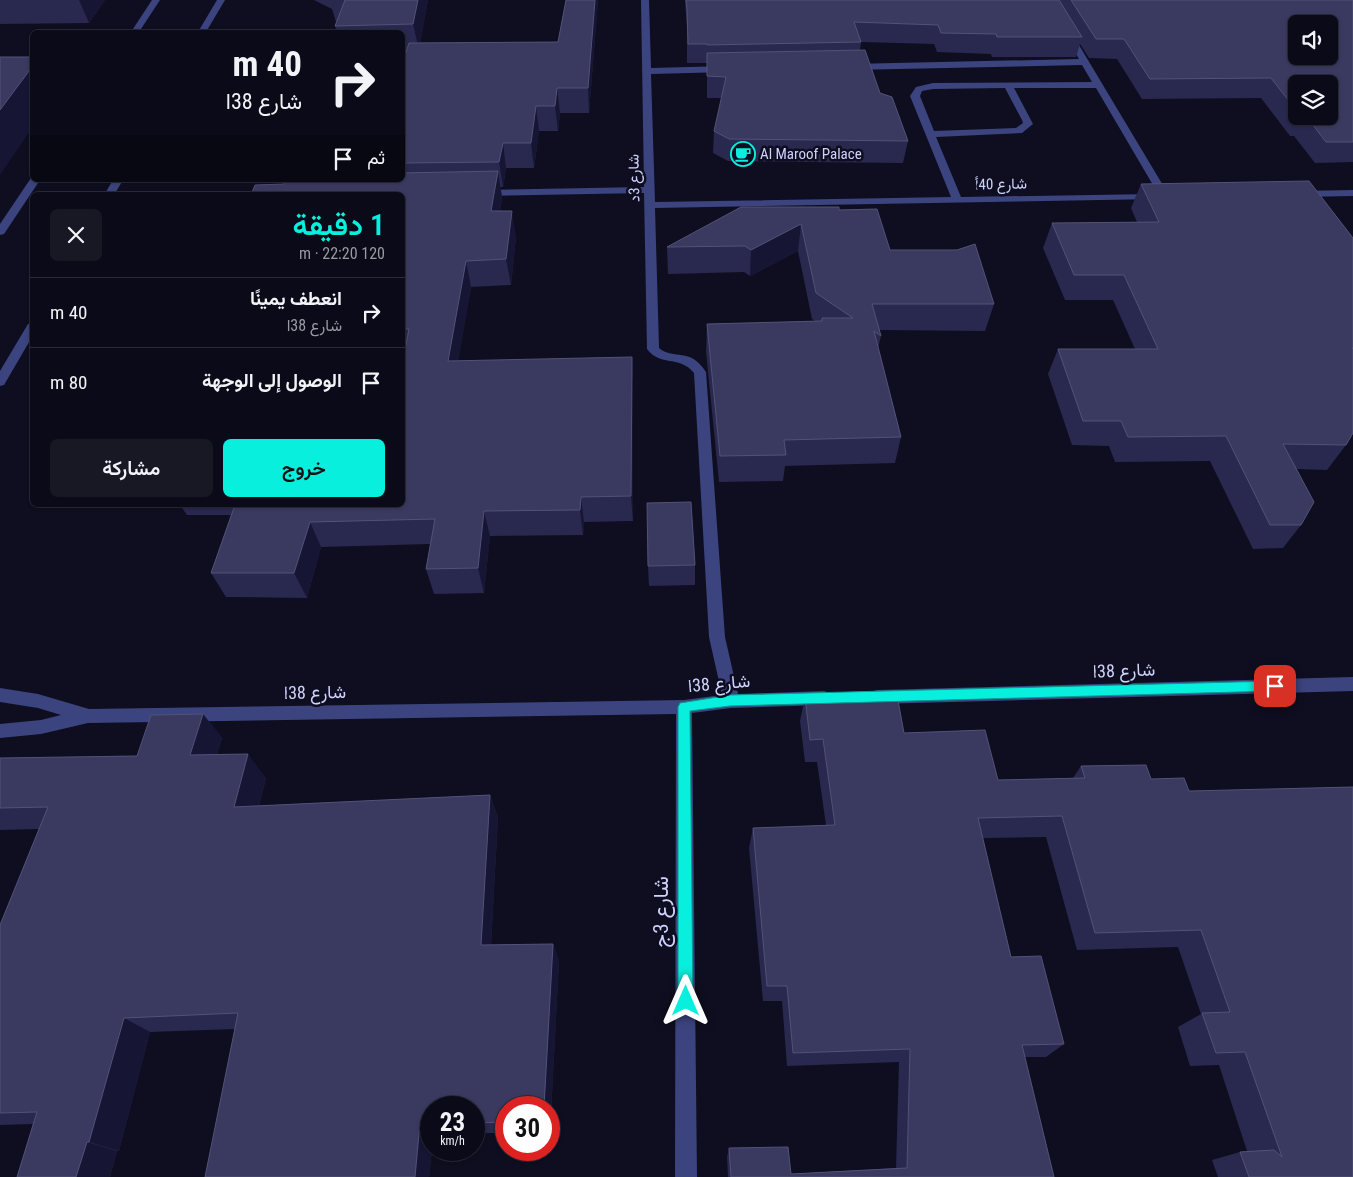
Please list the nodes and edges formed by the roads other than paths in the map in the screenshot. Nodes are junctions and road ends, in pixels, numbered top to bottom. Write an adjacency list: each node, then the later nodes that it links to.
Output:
1 (156, 0): 5 (street)
2 (221, 0): 6 (street)
3 (645, 0): 10 (street, شارع 3د)
4 (1048, 0): 7 (street)
5 (136, 30)
6 (203, 30)
7 (1085, 62): 8 (street); 12 (street)
8 (838, 67)
9 (739, 69): 10 (street)
10 (646, 70): 15 (street, شارع 3د)
11 (1008, 85): 12 (street); 13 (street); 13 (street)
12 (1098, 85): 19 (street, شارع 40أ)
13 (931, 134): 19 (street)
14 (34, 182): 21 (street)
15 (649, 190): 16 (street); 20 (street, شارع 3د)
16 (474, 193)
17 (1353, 193): 18 (street)
18 (1294, 194)
19 (957, 200): 20 (street, شارع 40أ)
20 (649, 205): 28 (street, شارع 3د)
21 (0, 232)
22 (30, 330): 23 (street)
23 (0, 382)
24 (1353, 684): 26 (street, شارع 38ا)
25 (0, 695): 30 (street, شارع 38ا)
26 (859, 697)
27 (839, 698): 28 (street, شارع 38ا)
28 (730, 701): 29 (street, شارع 38ا)
29 (684, 707): 30 (street, شارع 38ا); 32 (street, شارع 3ج)
30 (88, 716): 31 (street, شارع 38ا)
31 (0, 731)
32 (686, 1177)

